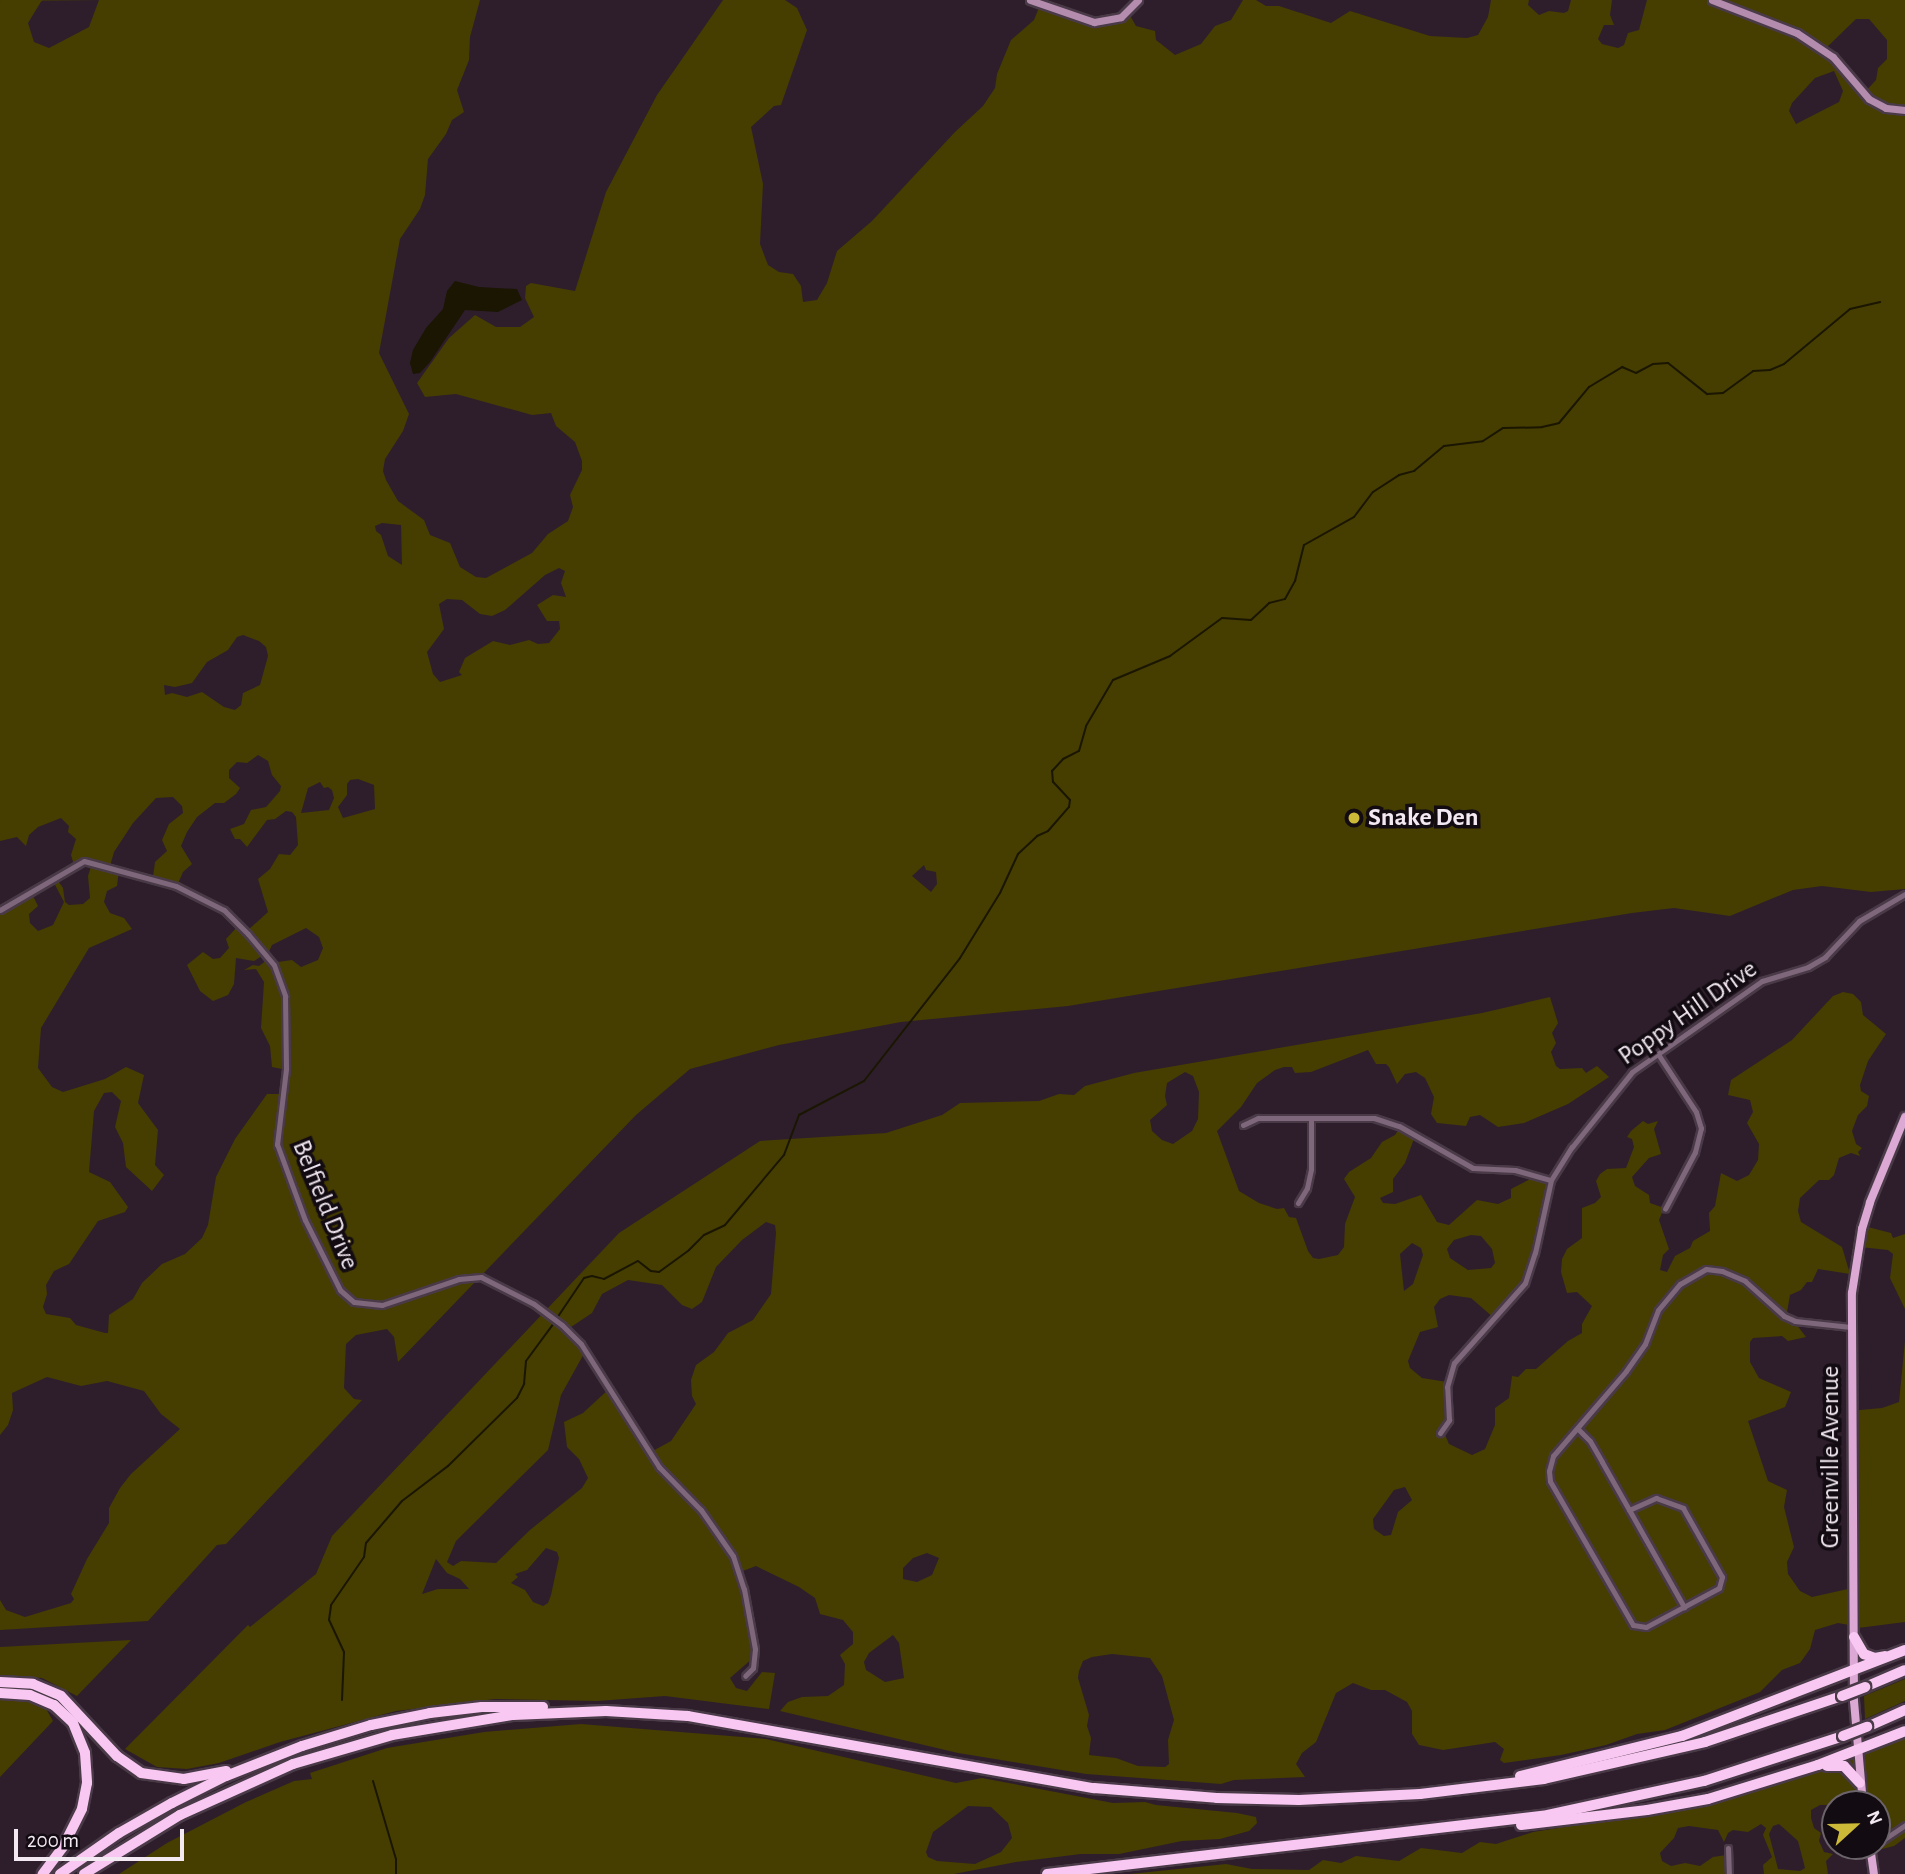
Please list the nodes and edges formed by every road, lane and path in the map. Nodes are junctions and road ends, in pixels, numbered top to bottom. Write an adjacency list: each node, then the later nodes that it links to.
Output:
1 (1030, 0): 2 (street)
2 (1139, 0)
3 (1712, 0): 4 (street)
4 (1905, 110)
5 (1905, 894): 7 (street, Poppy Hill Drive)
6 (0, 910): 23 (street, Belfield Drive)
7 (1658, 1054): 11 (street, Poppy Hill Drive); 13 (street)
8 (1905, 1117): 14 (main road, Greenville Avenue)
9 (1311, 1118): 10 (street); 11 (street); 12 (street)
10 (1243, 1125)
11 (1551, 1180): 16 (street, Poppy Hill Drive)
12 (1298, 1203)
13 (1665, 1209)
14 (1850, 1327): 15 (street); 19 (main road, Greenville Avenue)
15 (1578, 1429): 17 (street); 18 (street)
16 (1440, 1433)
17 (1629, 1510): 18 (street); 18 (street)
18 (1684, 1607)
19 (1854, 1637): 20 (highway); 22 (main road, Greenville Avenue)
20 (1905, 1649): 22 (highway)
21 (1905, 1670): 33 (highway, bridge)
22 (1854, 1672): 29 (main road, Greenville Avenue); 33 (highway)
23 (746, 1676)
24 (0, 1682): 30 (highway)
25 (0, 1693): 37 (highway)
26 (1905, 1710): 35 (highway, bridge)
27 (575, 1711): 30 (highway); 33 (highway); 39 (highway)
28 (1905, 1731): 29 (highway)
29 (1856, 1752): 31 (highway); 32 (main road, Greenville Avenue)
30 (264, 1760): 38 (highway)
31 (1796, 1773): 32 (highway); 35 (highway)
32 (1860, 1783): 34 (main road, Greenville Avenue)
33 (1461, 1790)
34 (1861, 1790)
35 (1492, 1823): 40 (highway)
36 (1728, 1848): 41 (street)
37 (43, 1874)
38 (60, 1874)
39 (84, 1874)
40 (1047, 1874)
41 (1729, 1874)

